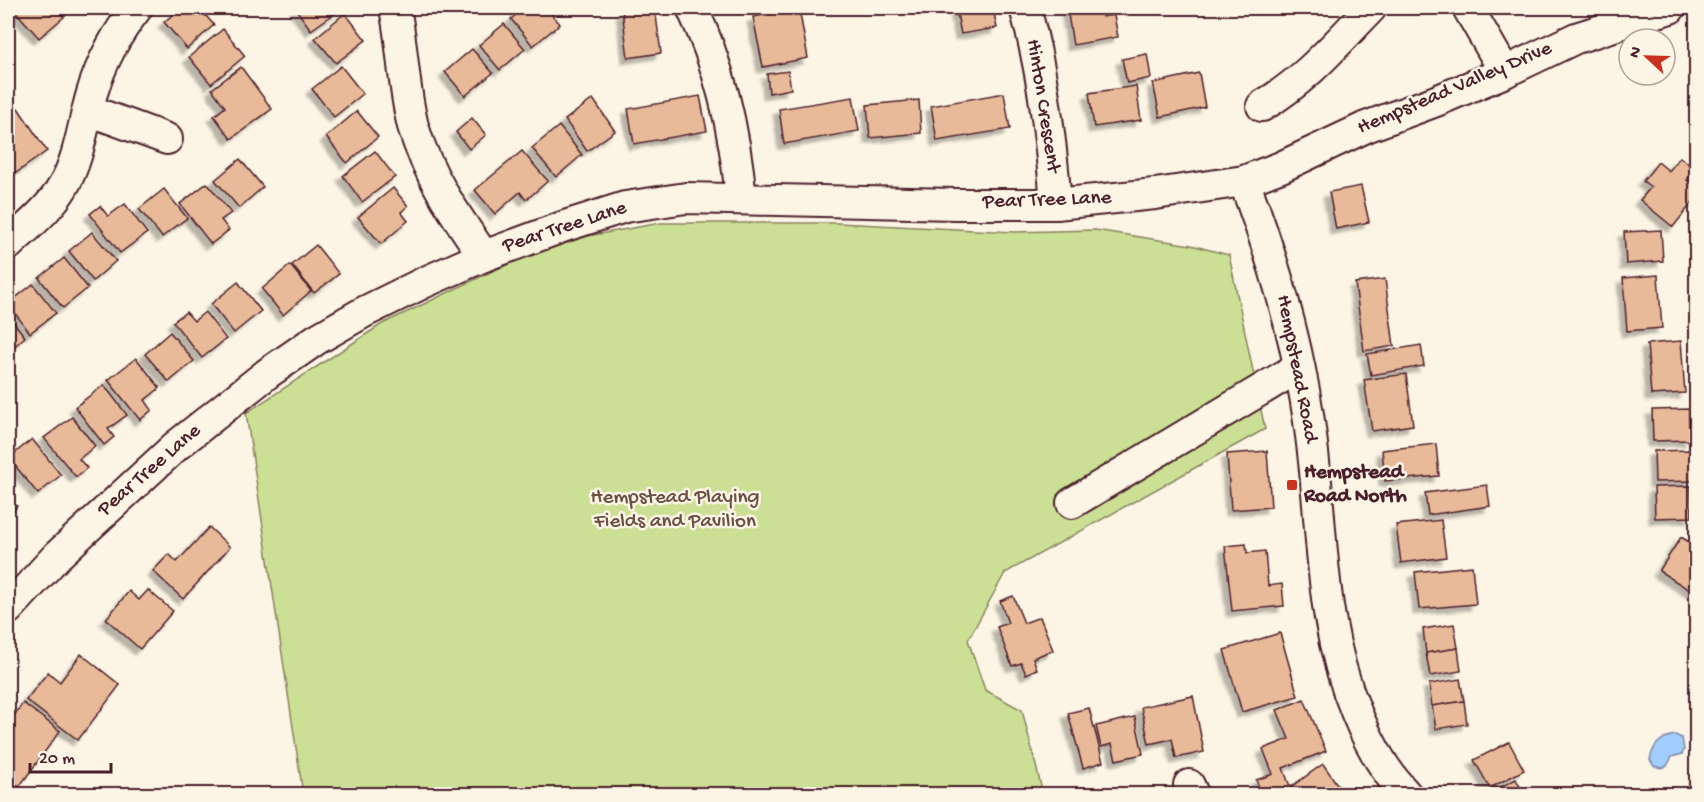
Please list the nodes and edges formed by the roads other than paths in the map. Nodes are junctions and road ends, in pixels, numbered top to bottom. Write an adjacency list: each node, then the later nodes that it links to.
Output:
1 (136, 8): 10 (street)
2 (395, 8): 16 (street)
3 (692, 8): 13 (street)
4 (1025, 8): 14 (street, Hinton Crescent)
5 (1371, 8): 9 (street)
6 (1468, 8): 8 (street)
7 (1670, 8): 8 (street, Hempstead Valley Drive)
8 (1505, 72): 12 (street, Hempstead Valley Drive)
9 (1262, 106)
10 (88, 110): 11 (street); 15 (street)
11 (167, 139)
12 (1244, 180): 14 (street, Pear Tree Lane); 17 (street, Hempstead Road)
13 (741, 199): 14 (street, Pear Tree Lane); 16 (street, Pear Tree Lane)
14 (1056, 204)
15 (8, 245)
16 (484, 256): 19 (street, Pear Tree Lane)
17 (1299, 367): 18 (street); 20 (street, Hempstead Road)
18 (1072, 503)
19 (8, 609)
20 (1406, 795)

